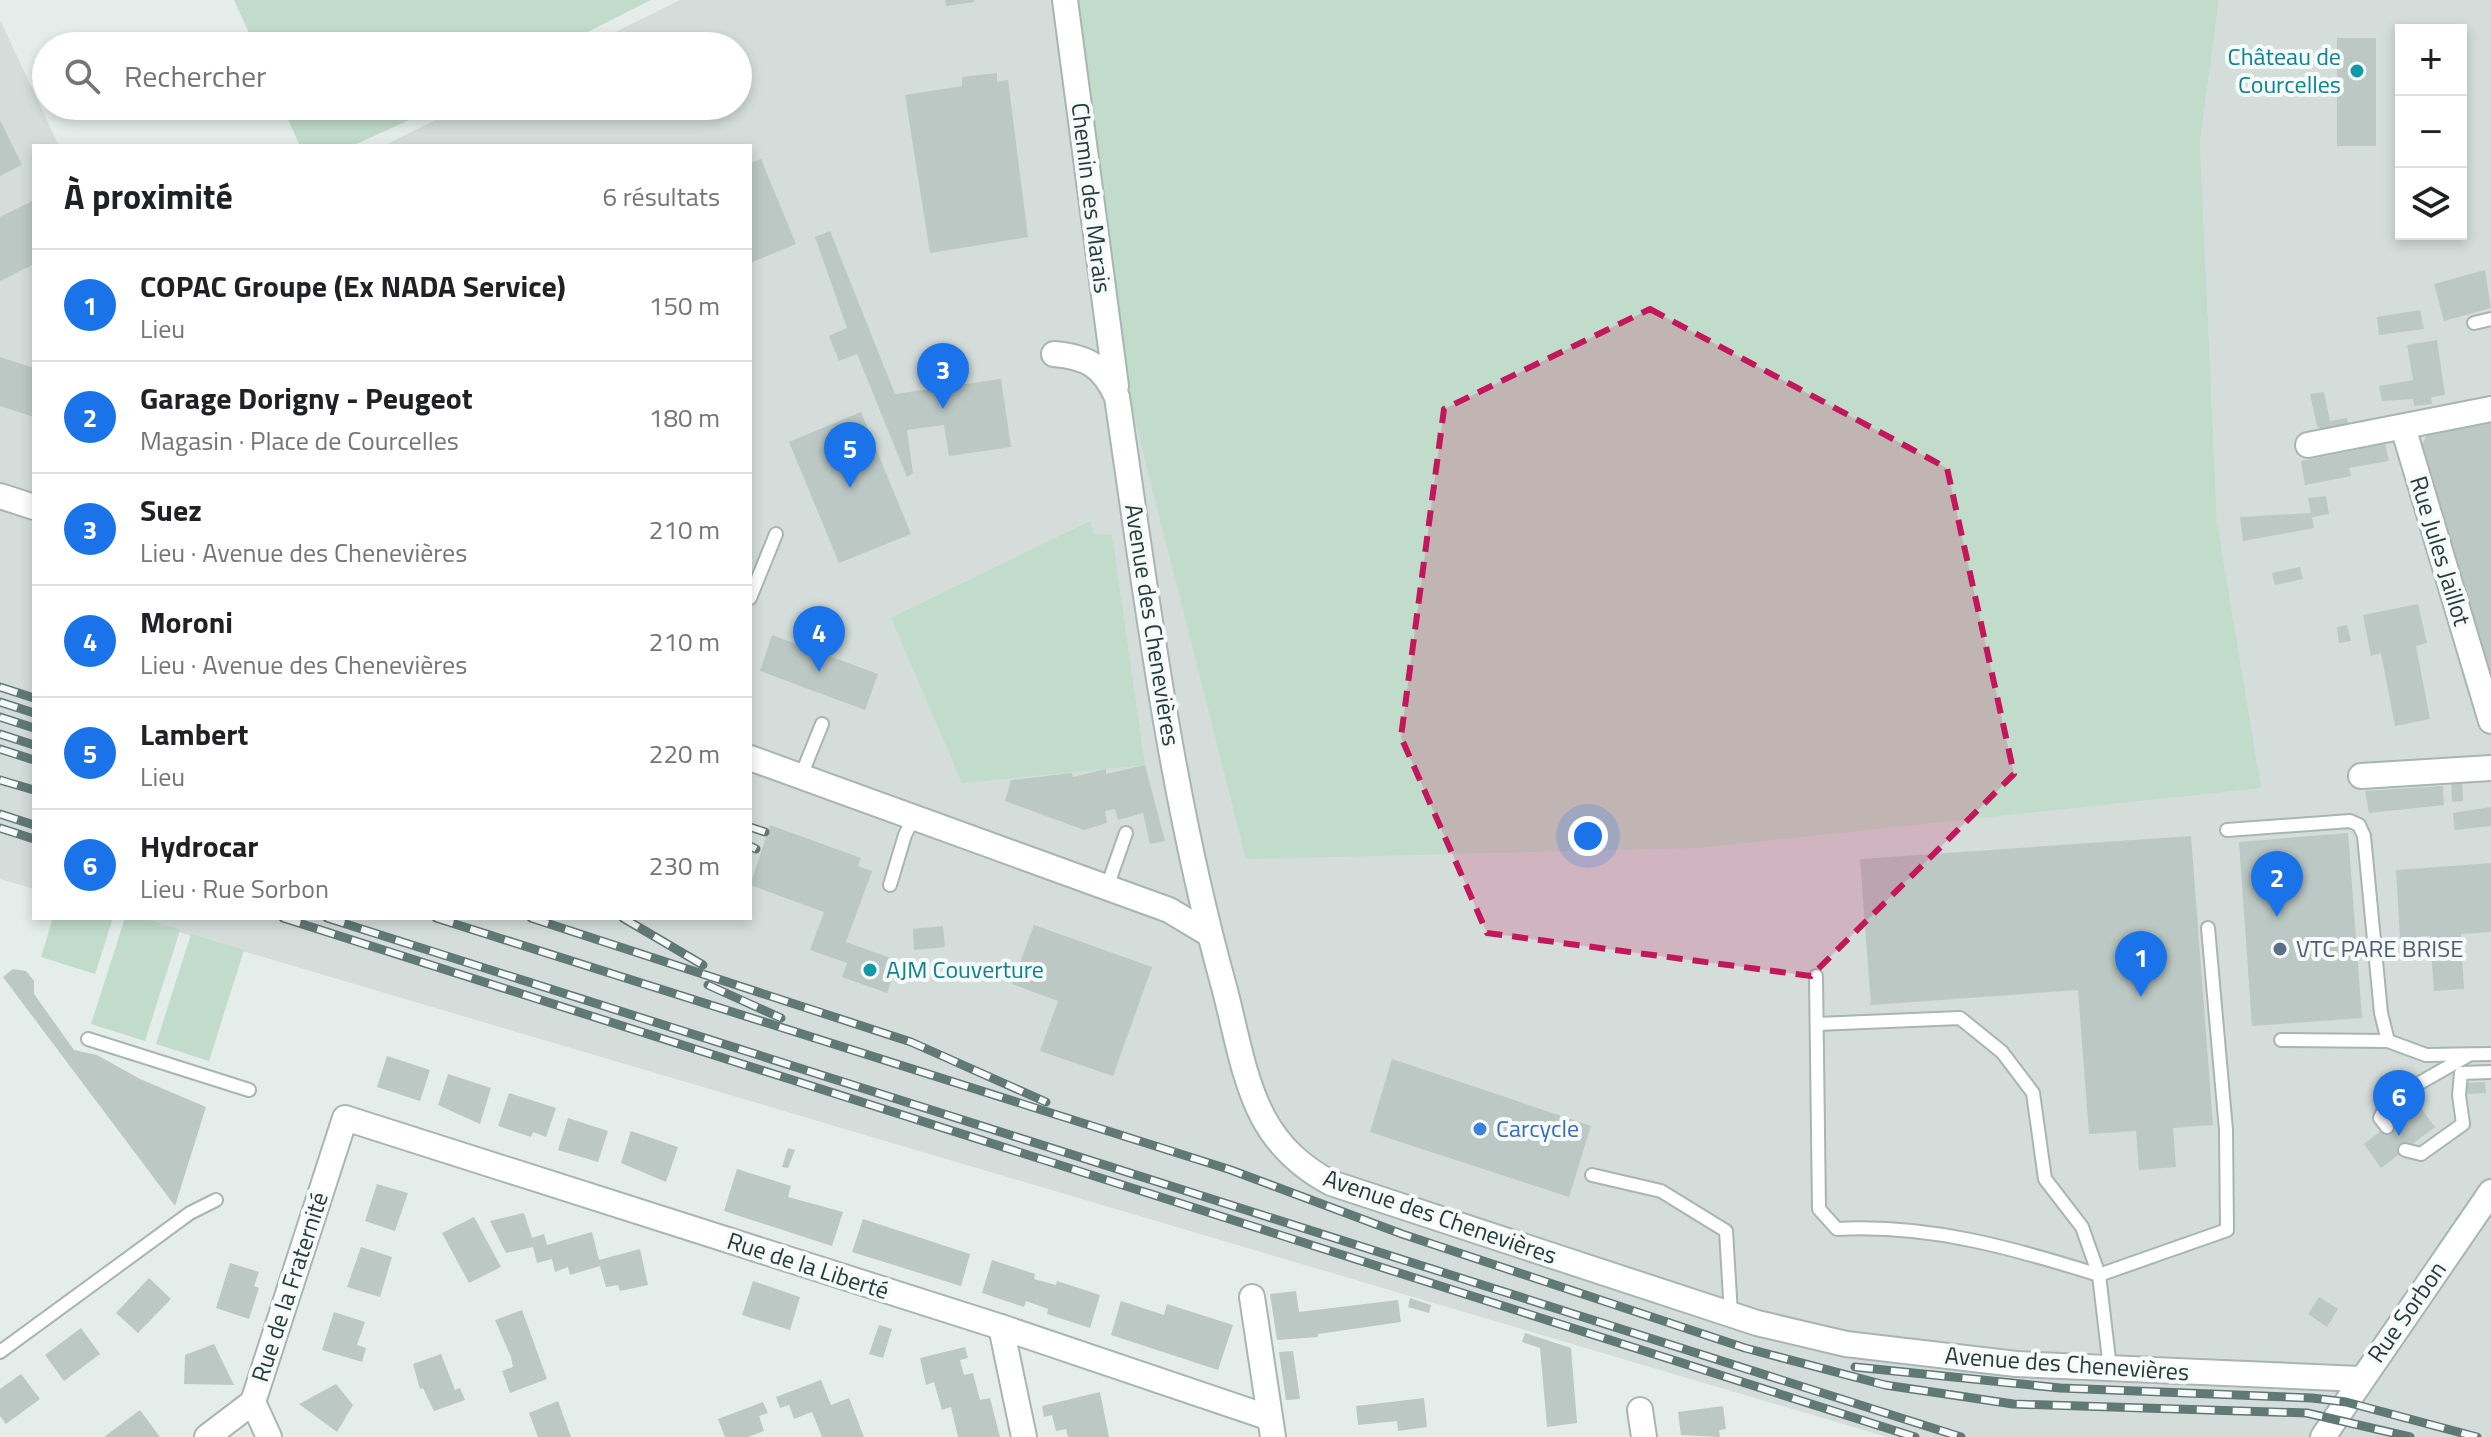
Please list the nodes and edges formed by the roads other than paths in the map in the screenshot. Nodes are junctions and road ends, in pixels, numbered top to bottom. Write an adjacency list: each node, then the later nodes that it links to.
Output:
1 (1065, 0): 5 (street, Chemin des Marais)
2 (2491, 319): 3 (lane)
3 (2474, 323)
4 (1054, 354): 5 (street, Avenue des Chenevières)
5 (1117, 397): 25 (street, Avenue des Chenevières)
6 (2491, 409): 7 (street)
7 (2403, 427): 8 (street); 13 (street, Rue Jules Jaillot)
8 (2308, 445)
9 (0, 496): 10 (street)
10 (32, 506)
11 (776, 534): 12 (lane)
12 (752, 593)
13 (2491, 721)
14 (822, 724): 17 (lane)
15 (752, 759): 17 (street)
16 (2491, 768): 18 (street)
17 (801, 776): 19 (street)
18 (2361, 776)
19 (914, 817): 22 (lane); 23 (street)
20 (2227, 830): 30 (lane)
21 (1126, 833): 23 (lane)
22 (890, 885)
23 (1107, 887): 25 (street)
24 (2208, 928): 41 (lane)
25 (1209, 934): 43 (street, Avenue des Chenevières)
26 (1816, 976): 27 (lane)
27 (1817, 1024): 41 (lane); 41 (lane)
28 (88, 1039): 34 (lane)
29 (2281, 1040): 30 (lane)
30 (2388, 1041): 31 (lane)
31 (2470, 1054): 32 (lane); 36 (lane)
32 (2491, 1054)
33 (2491, 1072): 37 (lane)
34 (249, 1090)
35 (345, 1118): 44 (street, Rue de la Liberté); 48 (street, Rue de la Fraternité)
36 (2387, 1127)
37 (2405, 1150)
38 (1592, 1175): 43 (lane)
39 (2491, 1192): 47 (street, Rue Sorbon)
40 (216, 1200): 45 (lane)
41 (2099, 1275): 46 (lane)
42 (1252, 1297): 50 (street, Rue de la Liberté)
43 (1731, 1314): 46 (street, Avenue des Chenevières)
44 (1001, 1327): 50 (street, Rue de la Liberté); 54 (street)
45 (0, 1352)
46 (2110, 1368): 47 (street, Avenue des Chenevières)
47 (2360, 1379): 51 (street, Rue Sorbon)
48 (253, 1402): 52 (street, Rue de la Fraternité); 53 (street)
49 (1640, 1410): 55 (street)
50 (1271, 1427)
51 (2326, 1436)
52 (207, 1437)
53 (269, 1437)
54 (1024, 1437)
55 (1644, 1437)

